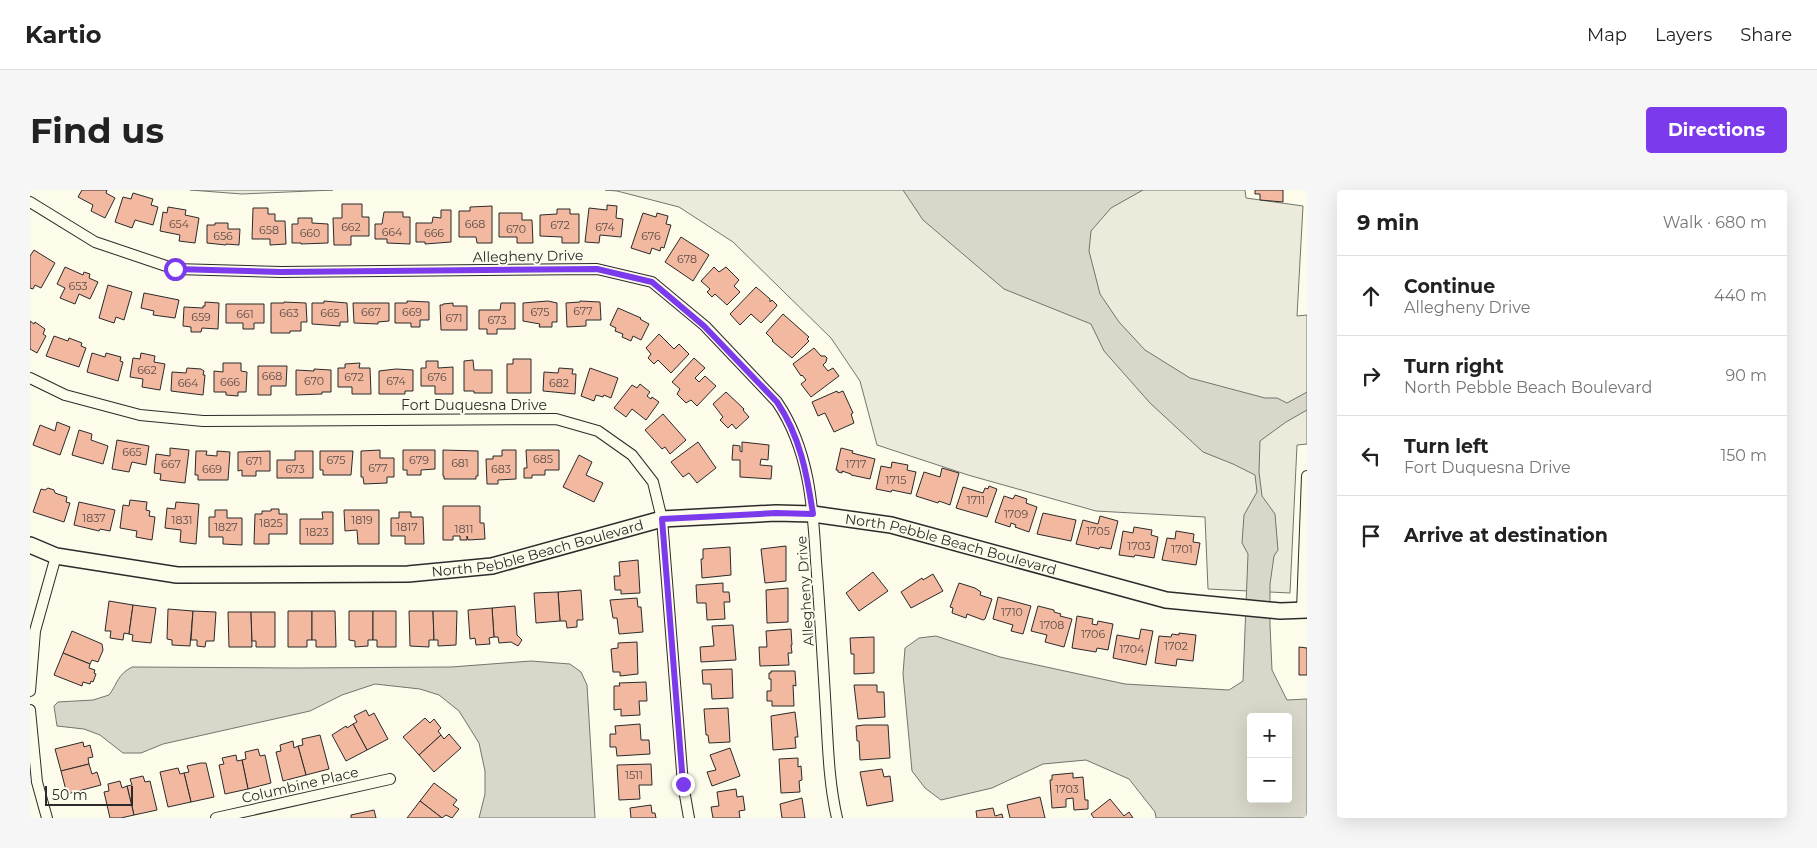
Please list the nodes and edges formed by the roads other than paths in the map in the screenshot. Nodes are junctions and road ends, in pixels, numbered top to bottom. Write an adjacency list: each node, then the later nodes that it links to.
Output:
1 (30, 202): 4 (street, Allegheny Drive)
2 (30, 378): 5 (street, Fort Duquesna Drive)
3 (1307, 476): 8 (street)
4 (813, 514): 5 (street, North Pebble Beach Boulevard); 8 (street, North Pebble Beach Boulevard); 15 (street, Allegheny Drive)
5 (662, 519): 7 (street, North Pebble Beach Boulevard); 14 (street, Fort Duquesna Drive)
6 (30, 545): 7 (street, North Pebble Beach Boulevard)
7 (56, 556): 9 (street)
8 (1305, 610)
9 (30, 690)
10 (30, 710): 12 (street)
11 (390, 779): 13 (street, Columbine Place)
12 (47, 818)
13 (216, 818)
14 (689, 818)
15 (838, 818)

